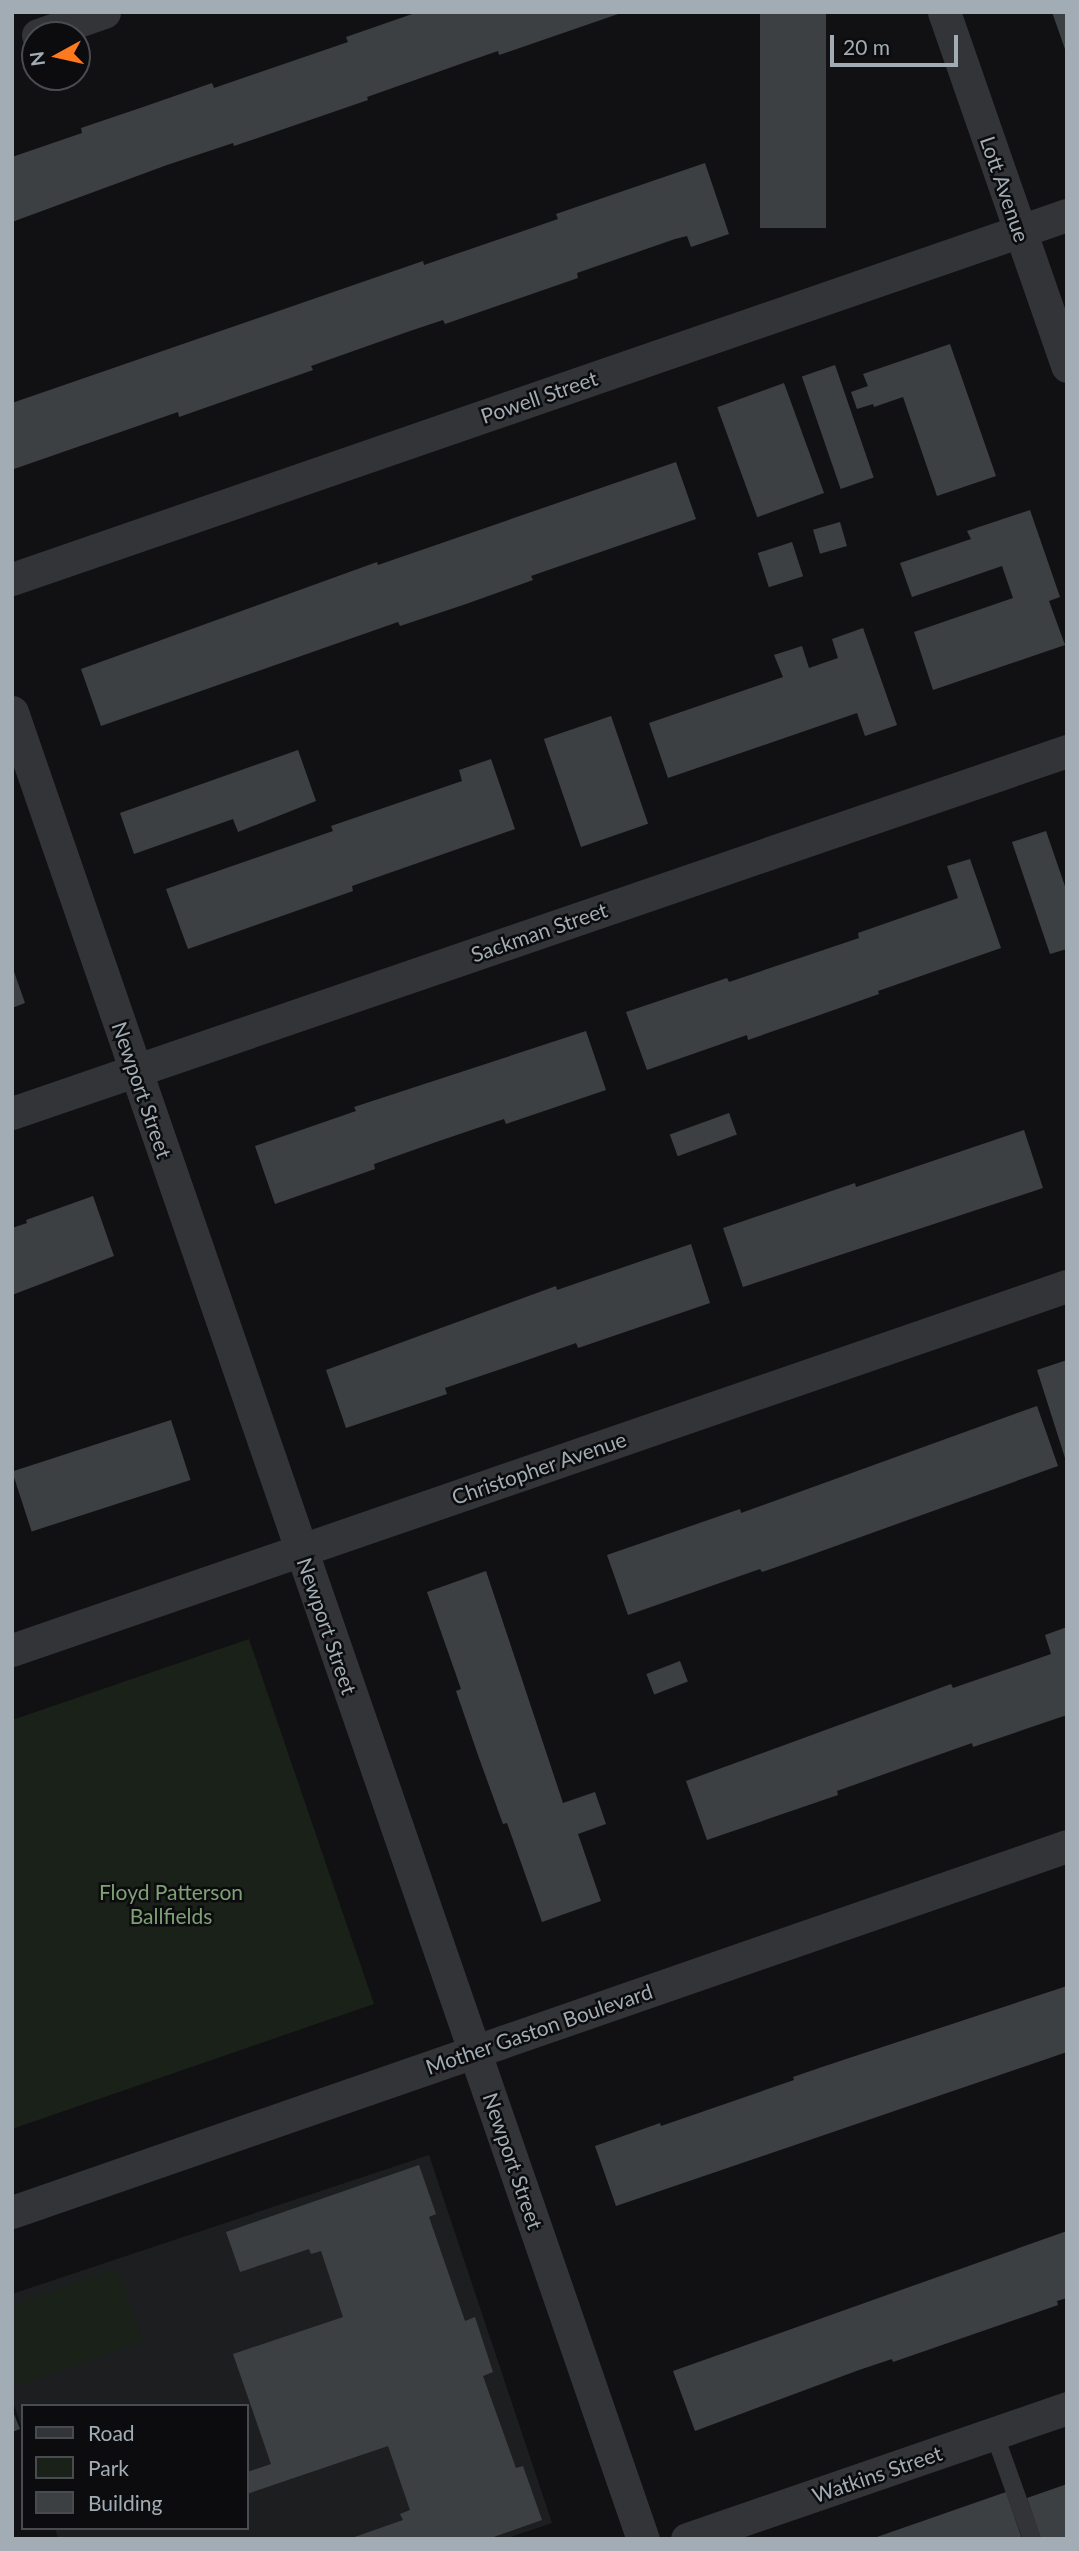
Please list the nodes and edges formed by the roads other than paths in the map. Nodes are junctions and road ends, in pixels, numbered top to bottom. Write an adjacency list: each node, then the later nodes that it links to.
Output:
1 (104, 12): 3 (street)
2 (944, 12): 5 (street, Lott Avenue)
3 (79, 21)
4 (1067, 215): 5 (street, Powell Street)
5 (1020, 231): 6 (street, Lott Avenue); 7 (street, Powell Street)
6 (1067, 366)
7 (12, 579)
8 (12, 712): 10 (street, Newport Street)
9 (1067, 751): 10 (street, Sackman Street)
10 (136, 1071): 11 (street, Sackman Street); 13 (street, Newport Street)
11 (12, 1113)
12 (1067, 1286): 13 (street, Christopher Avenue)
13 (301, 1550): 14 (street, Christopher Avenue); 16 (street, Newport Street)
14 (12, 1650)
15 (1067, 1846): 16 (street, Mother Gaston Boulevard)
16 (475, 2051): 17 (street, Mother Gaston Boulevard); 20 (street, Newport Street)
17 (12, 2211)
18 (1067, 2408): 19 (street, Watkins Street)
19 (994, 2433): 21 (street, Watkins Street); 22 (lane)
20 (643, 2539)
21 (687, 2539)
22 (1032, 2539)

